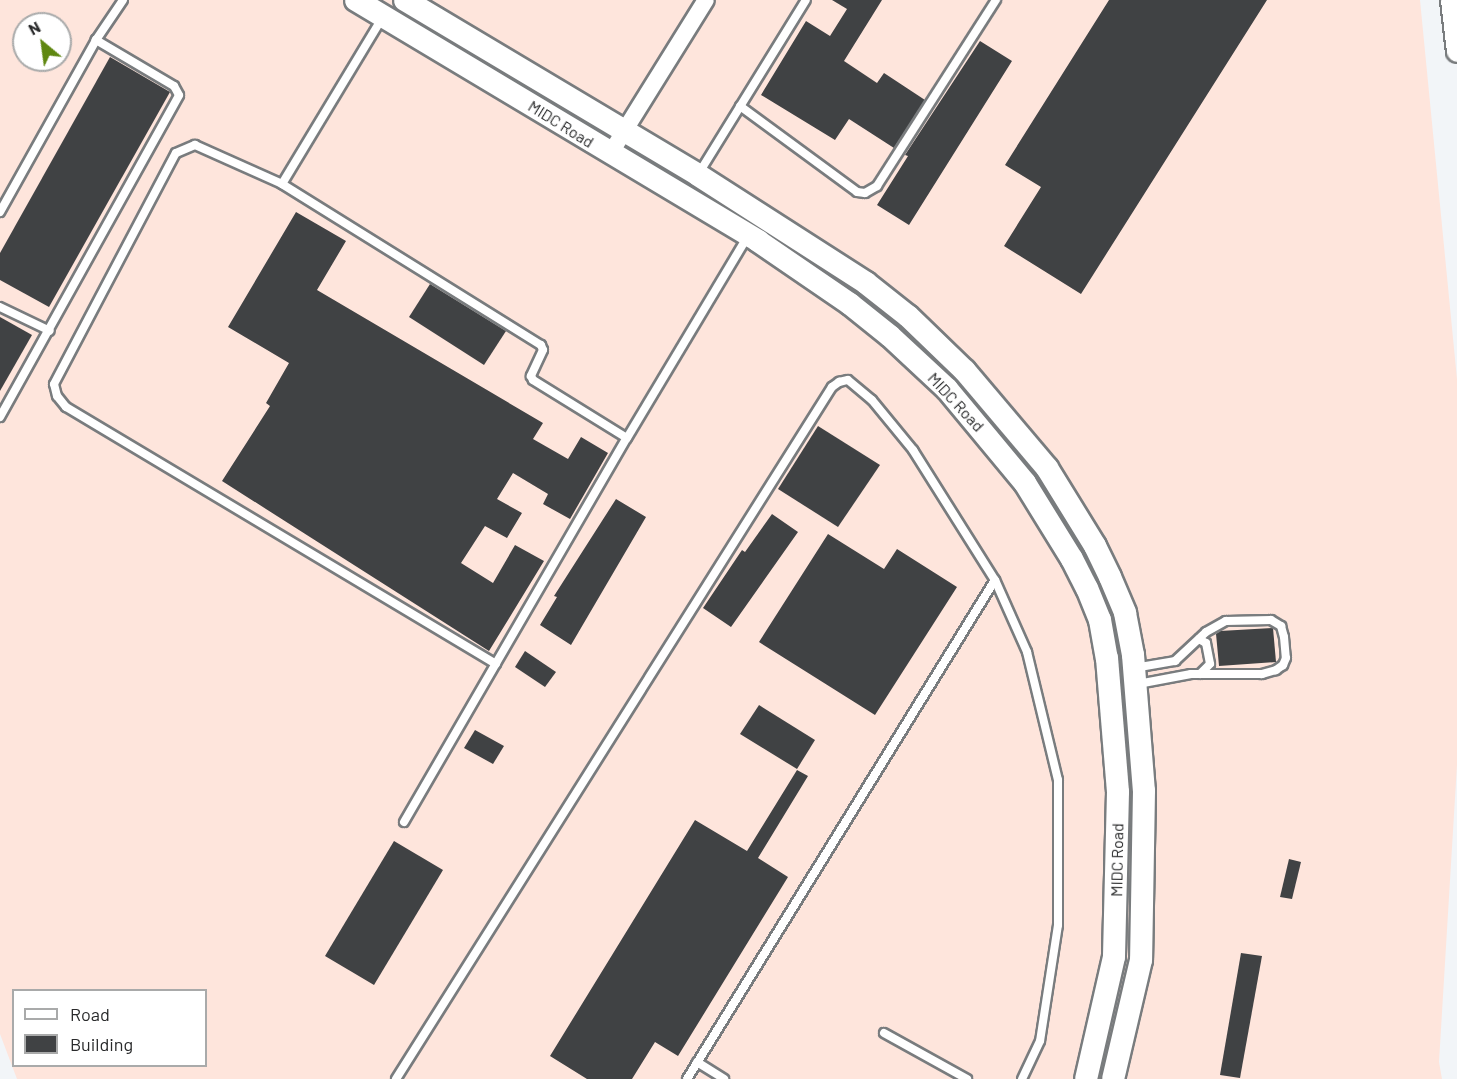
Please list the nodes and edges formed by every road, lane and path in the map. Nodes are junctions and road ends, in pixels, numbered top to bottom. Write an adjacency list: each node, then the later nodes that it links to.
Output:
1 (123, 0): 9 (lane)
2 (356, 0): 8 (main road, MIDC Road)
3 (406, 0): 12 (main road, MIDC Road)
4 (706, 0): 12 (street)
5 (806, 0): 11 (lane)
6 (996, 0): 11 (lane)
7 (1451, 0): 10 (street)
8 (383, 15): 13 (main road, MIDC Road); 15 (lane)
9 (96, 40): 16 (lane); 19 (lane)
10 (1457, 52)
11 (740, 106): 14 (lane)
12 (624, 131): 13 (street); 14 (main road, MIDC Road)
13 (610, 153): 17 (main road, MIDC Road)
14 (698, 175): 26 (main road, MIDC Road)
15 (282, 184): 21 (lane); 24 (lane)
16 (0, 212)
17 (748, 235): 21 (lane); 35 (main road, MIDC Road)
18 (0, 307): 19 (lane)
19 (50, 331): 20 (lane)
20 (0, 417)
21 (627, 438): 24 (lane)
22 (995, 580): 29 (lane); 30 (lane); 34 (lane)
23 (1199, 639): 25 (lane); 25 (lane); 26 (lane)
24 (496, 664): 27 (lane)
25 (1200, 674): 26 (lane)
26 (1134, 676): 36 (main road, MIDC Road)
27 (404, 822)
28 (884, 1033): 33 (lane)
29 (697, 1062): 31 (lane); 32 (lane)
30 (396, 1079)
31 (687, 1079)
32 (724, 1079)
33 (967, 1079)
34 (1022, 1079)
35 (1086, 1079)
36 (1113, 1079)

